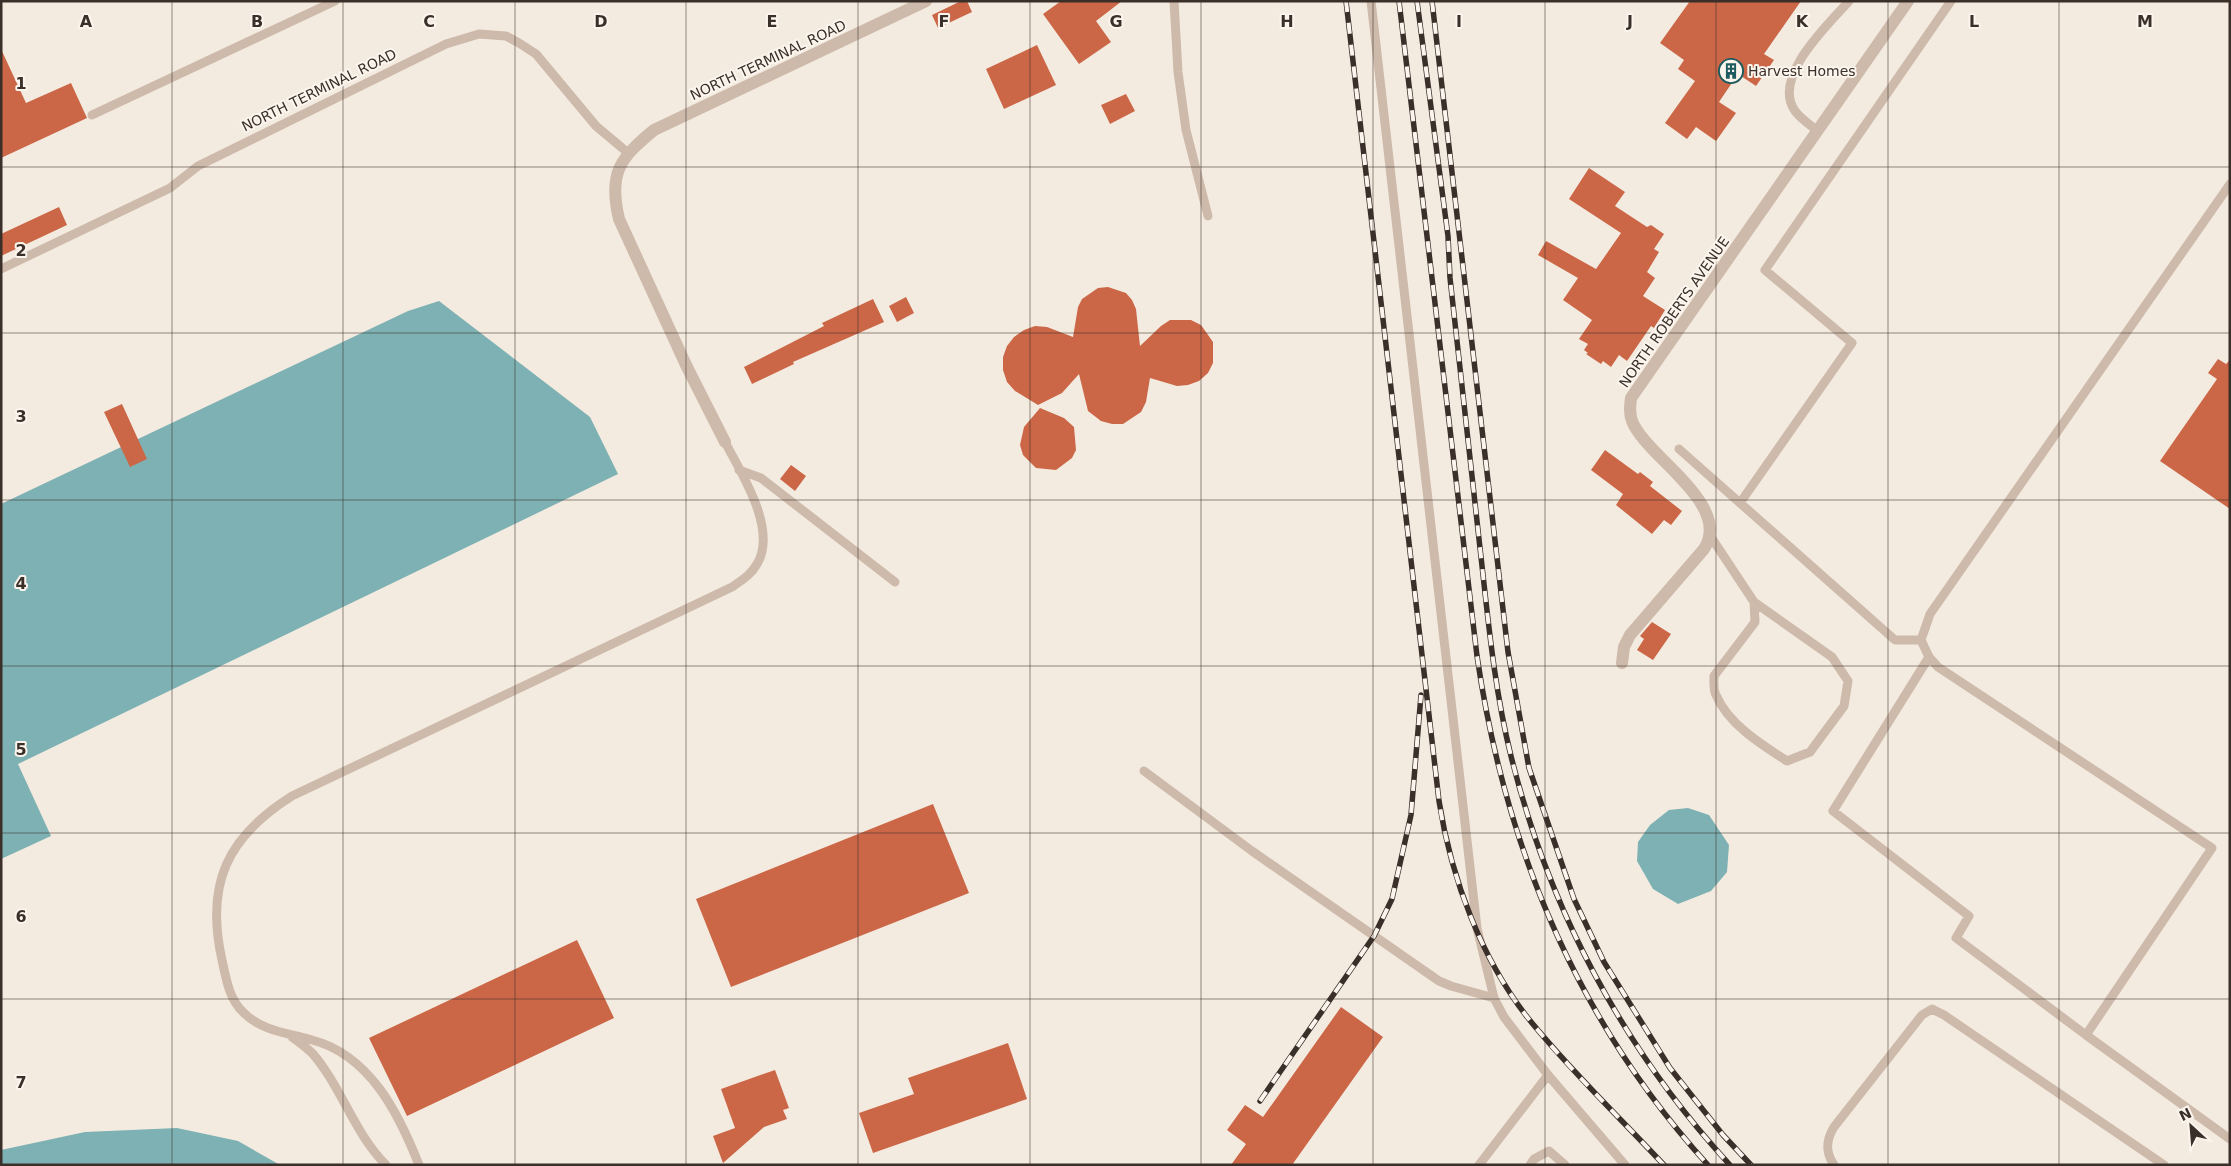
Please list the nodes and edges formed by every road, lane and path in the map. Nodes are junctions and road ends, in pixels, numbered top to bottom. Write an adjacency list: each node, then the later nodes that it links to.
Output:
1 (335, 1): 8 (lane)
2 (926, 1): 10 (street, NORTH TERMINAL ROAD)
3 (1174, 1): 12 (lane)
4 (1371, 1): 25 (lane)
5 (1849, 1): 9 (lane)
6 (1908, 1): 9 (street, NORTH ROBERTS AVENUE)
7 (1951, 1): 17 (lane)
8 (92, 115)
9 (1818, 131): 18 (street, NORTH ROBERTS AVENUE)
10 (627, 152): 13 (lane, NORTH TERMINAL ROAD); 14 (street, NORTH TERMINAL ROAD)
11 (2230, 184): 21 (lane)
12 (1208, 216)
13 (1, 269)
14 (725, 442): 16 (lane)
15 (1679, 449): 17 (lane)
16 (739, 470): 19 (lane); 26 (lane)
17 (1740, 503): 21 (lane)
18 (1711, 537): 20 (lane); 23 (street)
19 (894, 582)
20 (1754, 602): 20 (lane)
21 (1921, 640): 22 (lane)
22 (1929, 657): 27 (lane); 27 (lane)
23 (1622, 663)
24 (1144, 771): 25 (lane)
25 (1494, 998): 28 (lane)
26 (290, 1035): 30 (lane); 31 (lane)
27 (2086, 1035): 29 (lane)
28 (1548, 1075): 32 (lane); 35 (lane)
29 (2230, 1139)
30 (386, 1165)
31 (419, 1165)
32 (1480, 1165)
33 (1530, 1165): 34 (lane)
34 (1565, 1165)
35 (1625, 1165)
36 (1834, 1165): 37 (lane)
37 (2164, 1165)

